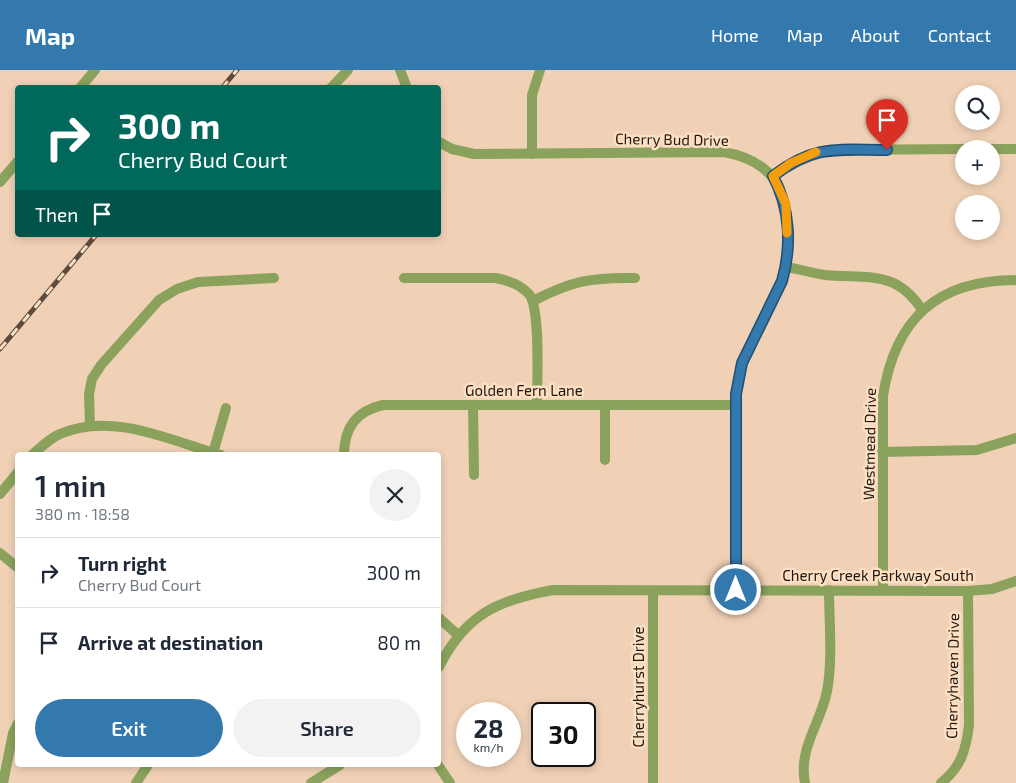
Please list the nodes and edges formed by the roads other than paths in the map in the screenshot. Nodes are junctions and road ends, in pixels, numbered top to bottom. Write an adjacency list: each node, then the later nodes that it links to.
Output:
1 (95, 70): 5 (street)
2 (348, 70): 6 (street)
3 (400, 70): 7 (street)
4 (540, 70): 12 (street)
5 (82, 85)
6 (334, 85)
7 (405, 85)
8 (441, 143): 12 (street, Cherry Bud Drive)
9 (955, 149): 14 (street)
10 (1000, 149): 11 (street)
11 (1016, 149)
12 (532, 154): 14 (street, Cherry Bud Drive)
13 (15, 164): 15 (street)
14 (773, 176): 16 (street, Cherry Bud Drive)
15 (0, 182)
16 (786, 267): 22 (street); 26 (street, Cherry Bud Drive)
17 (274, 278): 28 (street)
18 (404, 278): 21 (street)
19 (635, 278): 21 (street)
20 (1016, 280): 22 (street)
21 (533, 301): 24 (street)
22 (922, 310): 34 (street, Westmead Drive)
23 (473, 405): 24 (street, Golden Fern Lane); 33 (street, Golden Fern Lane); 36 (street)
24 (537, 405): 25 (street, Golden Fern Lane)
25 (604, 405): 26 (street, Golden Fern Lane); 35 (street)
26 (736, 405): 42 (street, Cherry Bud Drive)
27 (226, 408): 32 (street)
28 (90, 425): 30 (street); 31 (street)
29 (1016, 438): 34 (street)
30 (36, 452)
31 (210, 452)
32 (217, 452)
33 (344, 452)
34 (882, 452): 44 (street, Westmead Drive)
35 (605, 460)
36 (474, 475)
37 (15, 476): 38 (street)
38 (0, 494)
39 (0, 554): 40 (street)
40 (15, 566)
41 (1016, 581): 46 (street, Cherry Creek Parkway South)
42 (736, 590): 43 (street, Cherry Creek Parkway South); 45 (street, Cherry Creek Parkway South)
43 (829, 590): 44 (street, Cherry Creek Parkway South); 59 (street)
44 (883, 590): 46 (street, Cherry Creek Parkway South)
45 (653, 591): 48 (street, Cherry Creek Parkway South); 58 (street, Cherryhurst Drive)
46 (968, 591): 60 (street, Cherryhaven Drive)
47 (441, 620): 48 (street)
48 (458, 635): 49 (street, Cherry Creek Parkway South)
49 (441, 664)
50 (15, 729): 54 (street)
51 (147, 767): 55 (street)
52 (337, 767): 56 (street)
53 (439, 767): 57 (street)
54 (3, 783)
55 (136, 783)
56 (311, 783)
57 (450, 783)
58 (653, 783)
59 (805, 783)
60 (941, 783)

